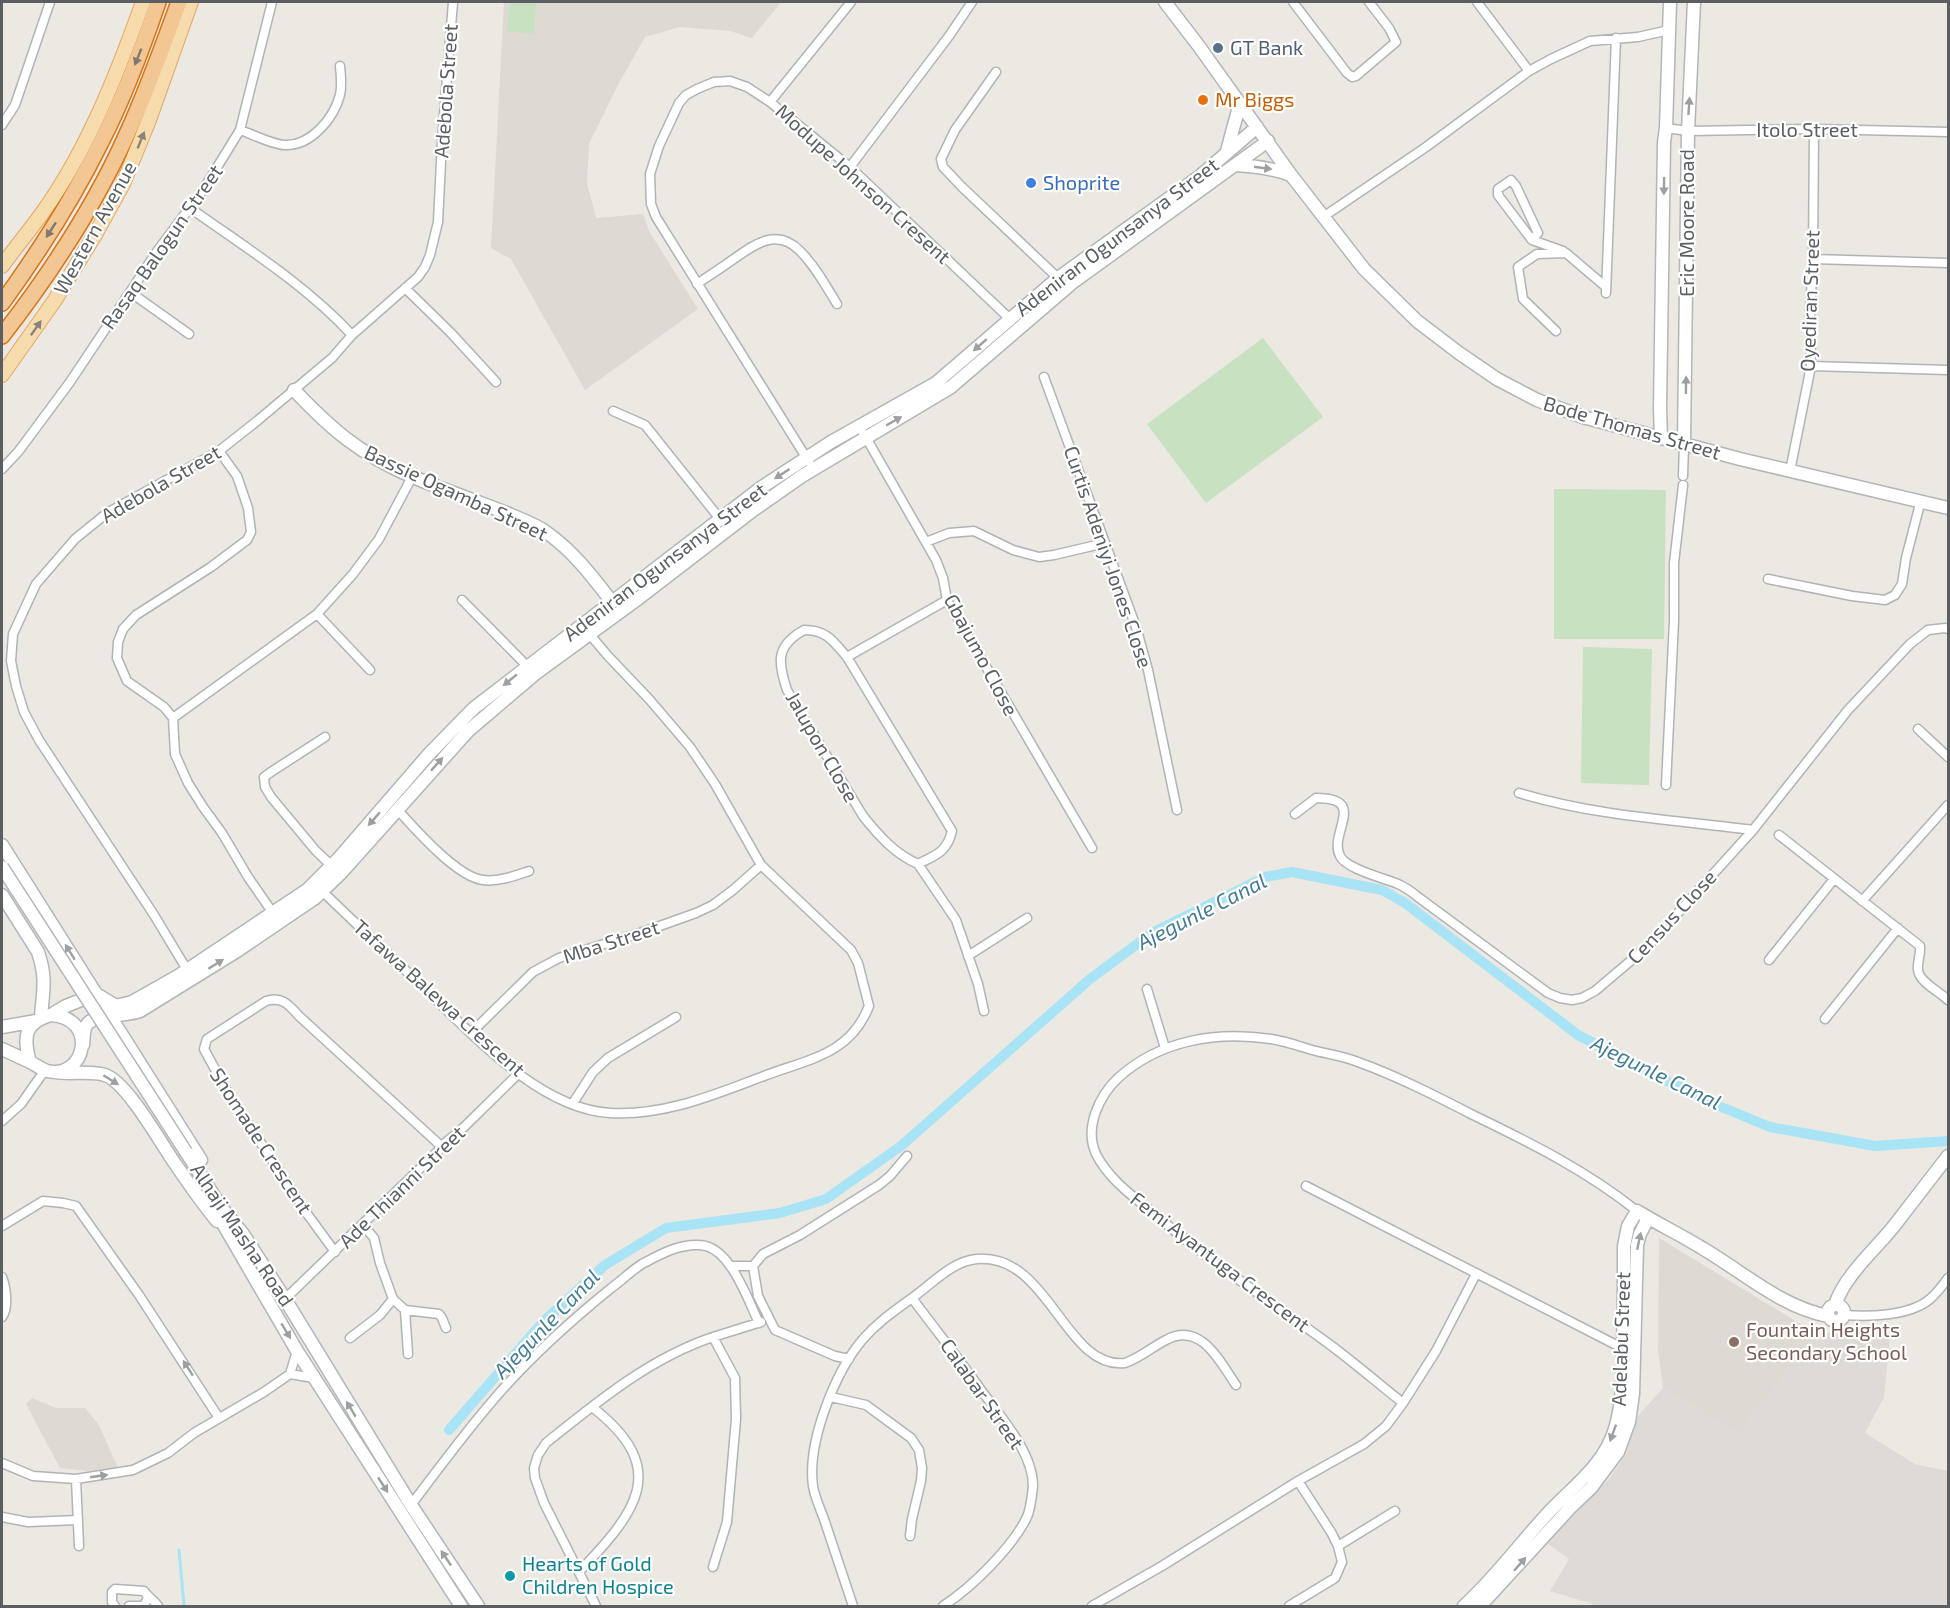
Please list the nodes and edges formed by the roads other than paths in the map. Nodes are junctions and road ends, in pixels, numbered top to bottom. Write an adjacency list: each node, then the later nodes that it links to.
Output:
1 (50, 2): 23 (street)
2 (143, 2): 41 (main road)
3 (158, 2): 48 (highway, Western Avenue, one-way to 48)
4 (179, 2): 54 (highway, Western Avenue)
5 (191, 2): 57 (main road, Western Avenue, one-way to 5)
6 (272, 2): 27 (street, Rasaq Balogun Street)
7 (453, 2): 46 (street, Adebola Street)
8 (851, 2): 21 (street)
9 (972, 2): 33 (street)
10 (1165, 2): 22 (main road, Bode Thomas Street)
11 (1293, 2): 12 (street)
12 (1369, 2)
13 (1477, 2): 19 (street)
14 (1670, 2): 16 (main road, Eric Moore Road)
15 (1694, 2): 28 (main road, Eric Moore Road, one-way to 15)
16 (1669, 30): 17 (street); 25 (main road, Eric Moore Road)
17 (1616, 38): 19 (street); 39 (street)
18 (340, 66): 27 (street)
19 (1529, 71): 36 (street)
20 (996, 72): 44 (street)
21 (770, 102): 33 (street, Modupe Johnson Cresent); 45 (street, Modupe Johnson Cresent)
22 (1240, 104): 24 (main road, Bode Thomas Street); 31 (main road)
23 (2, 125)
24 (1257, 127): 30 (main road, Bode Thomas Street); 31 (main road, Adeniran Ogunsanya Street)
25 (1666, 128): 28 (street, Itolo Street); 63 (main road, Eric Moore Road, one-way to 63)
26 (1814, 129): 28 (street, Itolo Street); 29 (street, Itolo Street); 40 (street, Oyediran Street)
27 (240, 130): 35 (street, Rasaq Balogun Street)
28 (1688, 131): 64 (main road, Eric Moore Road, one-way to 28)
29 (1948, 132)
30 (1268, 141): 32 (main road, Adeniran Ogunsanya Street); 34 (main road, Bode Thomas Street)
31 (1225, 155): 38 (main road, Adeniran Ogunsanya Street)
32 (1234, 165): 34 (main road, one-way to 34); 42 (main road, Adeniran Ogunsanya Street)
33 (850, 167): 50 (street, Modupe Johnson Cresent)
34 (1291, 176): 36 (main road, Bode Thomas Street)
35 (190, 208): 47 (street, Rasaq Balogun Street); 53 (street)
36 (1323, 217): 63 (main road, Bode Thomas Street)
37 (1532, 240): 37 (street); 39 (street)
38 (1098, 249): 42 (main road); 44 (main road, Adeniran Ogunsanya Street)
39 (1566, 253): 51 (street)
40 (1813, 259): 43 (street); 55 (street, Oyediran Street)
41 (3, 260)
42 (1106, 260): 62 (main road, Adeniran Ogunsanya Street, one-way to 42)
43 (1948, 263)
44 (1058, 278): 50 (main road, Adeniran Ogunsanya Street)
45 (697, 284): 49 (street); 66 (street, Modupe Johnson Cresent)
46 (405, 288): 53 (street, Adebola Street); 59 (street)
47 (130, 292): 52 (street); 67 (street, Rasaq Balogun Street)
48 (2, 303)
49 (837, 304)
50 (1010, 319): 62 (main road, Adeniran Ogunsanya Street, one-way to 62)
51 (1556, 331)
52 (189, 334)
53 (352, 335): 60 (street, Adebola Street)
54 (2, 336)
55 (1811, 366): 56 (street); 69 (street, Oyediran Street)
56 (1948, 370)
57 (2, 375)
58 (1044, 377): 75 (street, Curtis Adeniyi Jones Close)
59 (496, 382)
60 (294, 390): 65 (street, Adebola Street); 70 (main road, Bassie Ogamba Street)
61 (613, 411): 73 (street)
62 (863, 432): 66 (main road, Adeniran Ogunsanya Street); 68 (main road, Adeniran Ogunsanya Street); 74 (street, Gbajumo Close)
63 (1661, 438): 64 (main road, Bode Thomas Street)
64 (1684, 444): 69 (main road, Bode Thomas Street); 92 (street)
65 (219, 451): 84 (street, Adebola Street); 88 (street)
66 (807, 458): 68 (street, Modupe Johnson Cresent); 73 (main road, Adeniran Ogunsanya Street, one-way to 73)
67 (2, 469)
68 (814, 469): 81 (main road, Adeniran Ogunsanya Street)
69 (1790, 471): 71 (main road, Bode Thomas Street)
70 (412, 477): 79 (main road, Bassie Ogamba Street); 80 (street)
71 (1921, 500): 72 (main road, Bode Thomas Street); 76 (street)
72 (1948, 508)
73 (720, 519): 79 (main road, Adeniran Ogunsanya Street)
74 (926, 542): 75 (street); 78 (street, Gbajumo Close)
75 (1105, 543): 96 (street, Curtis Adeniyi Jones Close)
76 (1768, 579)
77 (462, 600): 87 (street)
78 (947, 600): 85 (street); 101 (street, Gbajumo Close)
79 (612, 602): 81 (main road, Adeniran Ogunsanya Street)
80 (317, 614): 86 (street); 88 (street)
81 (586, 629): 87 (main road, Adeniran Ogunsanya Street); 103 (street, Tafawa Balewa Crescent)
82 (1948, 629): 98 (street, Census Close)
83 (2, 632): 84 (street)
84 (13, 633): 118 (street, Adebola Street)
85 (847, 657): 102 (street, Jalupon Close); 102 (street, Jalupon Close)
86 (370, 670)
87 (531, 670): 95 (main road, Adeniran Ogunsanya Street, one-way to 87); 105 (main road, Adeniran Ogunsanya Street, one-way to 105)
88 (173, 718): 113 (street)
89 (1918, 729): 91 (street)
90 (325, 737): 105 (street)
91 (1948, 757)
92 (1666, 785)
93 (1519, 793): 98 (street)
94 (1948, 805): 111 (street)
95 (397, 809): 105 (main road, Adeniran Ogunsanya Street); 106 (street)
96 (1177, 810)
97 (1295, 814): 98 (street, Census Close)
98 (1753, 830)
99 (1779, 835): 108 (street)
100 (2, 845): 120 (main road, one-way to 100)
101 (1092, 848)
102 (918, 864): 116 (street, Jalupon Close)
103 (761, 866): 128 (street, Mba Street); 135 (street, Tafawa Balewa Crescent)
104 (2, 867): 138 (main road, Alhaji Masha Road, bridge)
105 (336, 869): 109 (main road, Adeniran Ogunsanya Street); 113 (main road, Adeniran Ogunsanya Street)
106 (529, 871)
107 (2, 878): 138 (main road, Alhaji Masha Road)
108 (1834, 879): 111 (street); 117 (street)
109 (322, 891): 113 (main road, Adeniran Ogunsanya Street); 128 (street, Tafawa Balewa Crescent)
110 (2, 895): 112 (main road)
111 (1862, 901): 115 (street)
112 (6, 907): 125 (main road)
113 (277, 918): 118 (main road, Adeniran Ogunsanya Street)
114 (1027, 918): 116 (street)
115 (1898, 928): 121 (street); 126 (street)
116 (968, 956): 122 (street, Jalupon Close)
117 (1769, 960)
118 (190, 974): 120 (main road, Adeniran Ogunsanya Street); 123 (main road, Adeniran Ogunsanya Street)
119 (1147, 988): 130 (street)
120 (96, 994): 123 (main road); 125 (main road)
121 (1948, 1000)
122 (984, 1011)
123 (109, 1015): 129 (main road); 145 (main road)
124 (676, 1017): 135 (street)
125 (43, 1018): 127 (main road); 129 (main road); 132 (main road)
126 (1825, 1020)
127 (2, 1027)
128 (471, 1033): 134 (street, Tafawa Balewa Crescent)
129 (83, 1045): 133 (main road)
130 (1165, 1048): 142 (street, Femi Ayantuga Crescent); 172 (street, Femi Ayantuga Crescent)
131 (2, 1049): 132 (main road)
132 (30, 1062): 133 (main road)
133 (50, 1071): 136 (street); 145 (main road, one-way to 145)
134 (518, 1074): 135 (street, Tafawa Balewa Crescent); 137 (street, Ade Thianni Street)
135 (573, 1103)
136 (2, 1121)
137 (441, 1146): 143 (street, Ade Thianni Street); 146 (street, Shomade Crescent)
138 (184, 1154): 145 (main road, Alhaji Masha Road)
139 (907, 1156): 148 (street)
140 (1946, 1159): 156 (main road)
141 (1306, 1186): 149 (street)
142 (1642, 1214): 156 (main road); 165 (main road, Adelabu Street)
143 (363, 1225): 146 (street, Ade Thianni Street); 154 (street)
144 (2, 1226): 174 (street, one-way to 144)
145 (239, 1239): 153 (main road, Alhaji Masha Road); 164 (main road, Alhaji Masha Road, one-way to 164)
146 (335, 1252): 153 (street, Ade Thianni Street)
147 (731, 1266): 148 (street); 160 (street); 178 (street)
148 (753, 1266): 159 (street)
149 (1476, 1274): 165 (street); 172 (street)
150 (2, 1277): 158 (street)
151 (1948, 1278): 157 (street)
152 (912, 1298): 167 (street); 170 (street); 196 (street, Calabar Street)
153 (285, 1299): 178 (main road, Alhaji Masha Road, one-way to 153)
154 (393, 1299): 155 (street); 163 (street)
155 (405, 1310): 161 (street); 166 (street)
156 (1832, 1310): 157 (main road)
157 (1844, 1315)
158 (2, 1317)
159 (769, 1319): 160 (street); 167 (street)
160 (759, 1323): 162 (street)
161 (446, 1328)
162 (713, 1337): 173 (street); 185 (street)
163 (350, 1338)
164 (297, 1350): 168 (street); 169 (main road, Alhaji Masha Road)
165 (1629, 1352): 188 (main road, Adelabu Street)
166 (408, 1354)
167 (849, 1359): 171 (street)
168 (290, 1374): 169 (street); 174 (street)
169 (315, 1378): 192 (main road, Alhaji Masha Road, one-way to 192)
170 (1236, 1385)
171 (831, 1397): 182 (street); 195 (street)
172 (1403, 1403): 177 (street)
173 (592, 1407): 186 (street); 186 (street)
174 (219, 1418): 176 (street, one-way to 174)
175 (2, 1463): 176 (street)
176 (76, 1479): 181 (street)
177 (1298, 1481): 184 (street); 197 (street)
178 (409, 1502): 193 (main road, Alhaji Masha Road, one-way to 178)
179 (1395, 1510): 184 (street)
180 (2, 1517): 181 (street)
181 (78, 1520): 183 (street)
182 (910, 1536)
183 (79, 1546)
184 (1338, 1546): 198 (street)
185 (713, 1567)
186 (579, 1572): 194 (street)
187 (148, 1598): 189 (street); 190 (street); 191 (street)
188 (1480, 1603): 199 (main road, Adelabu Street)
189 (115, 1606)
190 (129, 1606)
191 (158, 1606)
192 (461, 1606)
193 (478, 1606)
194 (596, 1606)
195 (853, 1606)
196 (943, 1606)
197 (1092, 1606)
198 (1289, 1606)
199 (1464, 1606)

